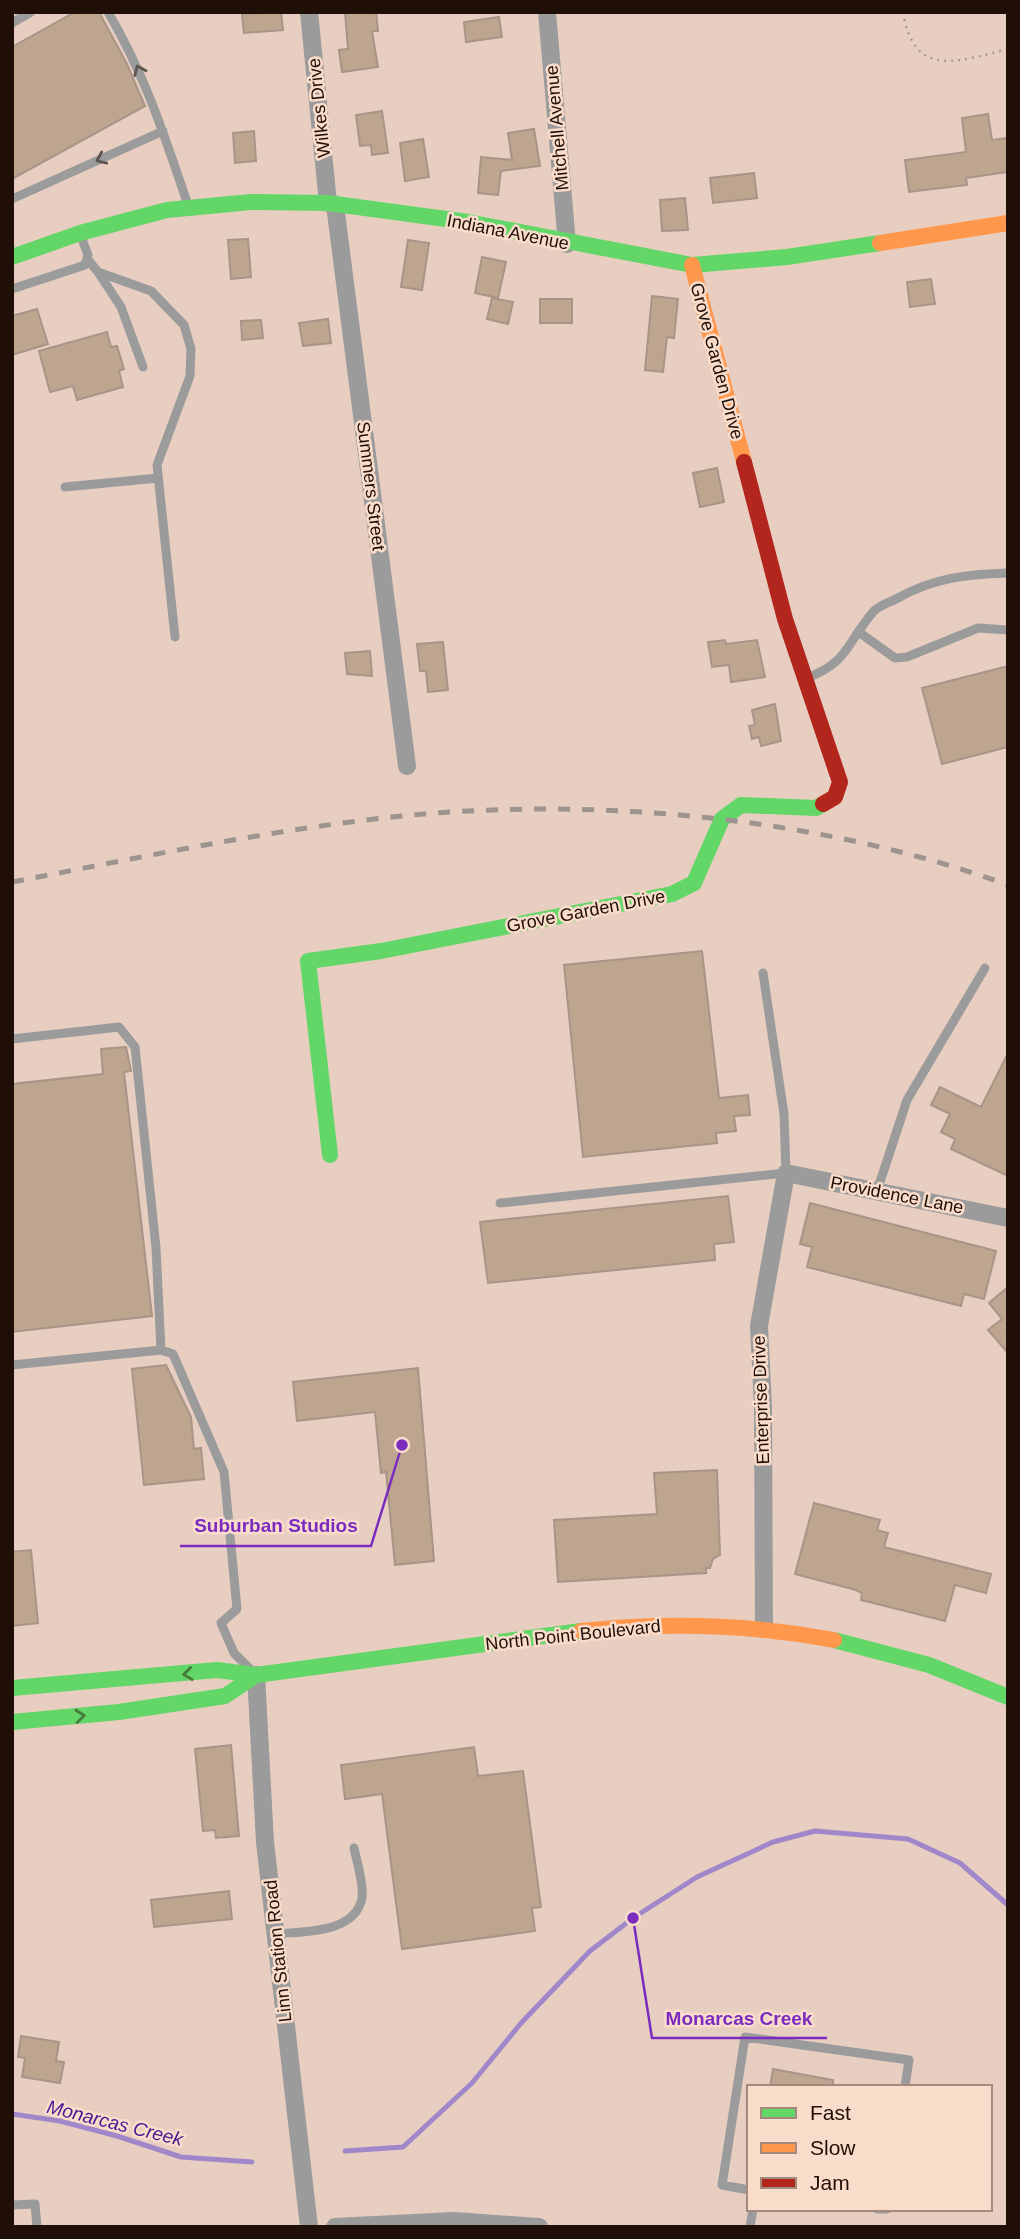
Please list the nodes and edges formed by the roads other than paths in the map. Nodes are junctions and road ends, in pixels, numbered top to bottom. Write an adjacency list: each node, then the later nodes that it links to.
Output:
1 (31, 12): 5 (lane)
2 (108, 12): 6 (lane, one-way to 2)
3 (309, 12): 8 (street, Wilkes Drive)
4 (547, 12): 12 (street, Mitchell Avenue)
5 (12, 23)
6 (163, 131): 7 (lane, one-way to 7); 9 (lane)
7 (12, 199)
8 (332, 204): 9 (main road, Indiana Avenue); 12 (main road, Indiana Avenue); 26 (street, Summers Street)
9 (189, 207): 11 (main road, Indiana Avenue)
10 (1008, 223): 15 (main road, Indiana Avenue)
11 (80, 233): 13 (main road, Indiana Avenue); 14 (lane)
12 (567, 244): 15 (main road, Indiana Avenue)
13 (12, 257)
14 (88, 260): 16 (lane); 17 (lane)
15 (692, 265): 25 (main road, Grove Garden Drive)
16 (98, 272): 18 (lane); 19 (lane)
17 (12, 289)
18 (143, 367)
19 (158, 478): 20 (lane); 24 (lane)
20 (65, 486)
21 (1008, 573): 23 (lane)
22 (1008, 629): 23 (lane)
23 (860, 633): 25 (lane)
24 (175, 637)
25 (805, 679): 30 (main road, Grove Garden Drive)
26 (407, 766)
27 (985, 968): 32 (lane)
28 (763, 972): 31 (lane)
29 (12, 1039): 35 (lane)
30 (330, 1155)
31 (786, 1173): 32 (street, Providence Lane); 33 (lane); 37 (street, Enterprise Drive)
32 (877, 1191): 34 (street, Providence Lane)
33 (500, 1203)
34 (1008, 1218)
35 (161, 1350): 36 (lane); 38 (lane)
36 (12, 1365)
37 (764, 1629): 38 (main road, North Point Boulevard); 40 (main road, North Point Boulevard)
38 (256, 1675): 39 (main road, North Point Boulevard, one-way to 39); 41 (main road, North Point Boulevard, one-way to 38); 43 (street, Linn Station Road)
39 (12, 1688)
40 (1008, 1697)
41 (12, 1722)
42 (355, 1848): 43 (lane)
43 (276, 1934): 49 (street, Linn Station Road)
44 (905, 2085): 45 (lane)
45 (747, 2190)
46 (12, 2205): 48 (lane)
47 (507, 2226): 50 (street); 51 (street)
48 (37, 2227)
49 (309, 2227)
50 (335, 2227)
51 (539, 2227)

